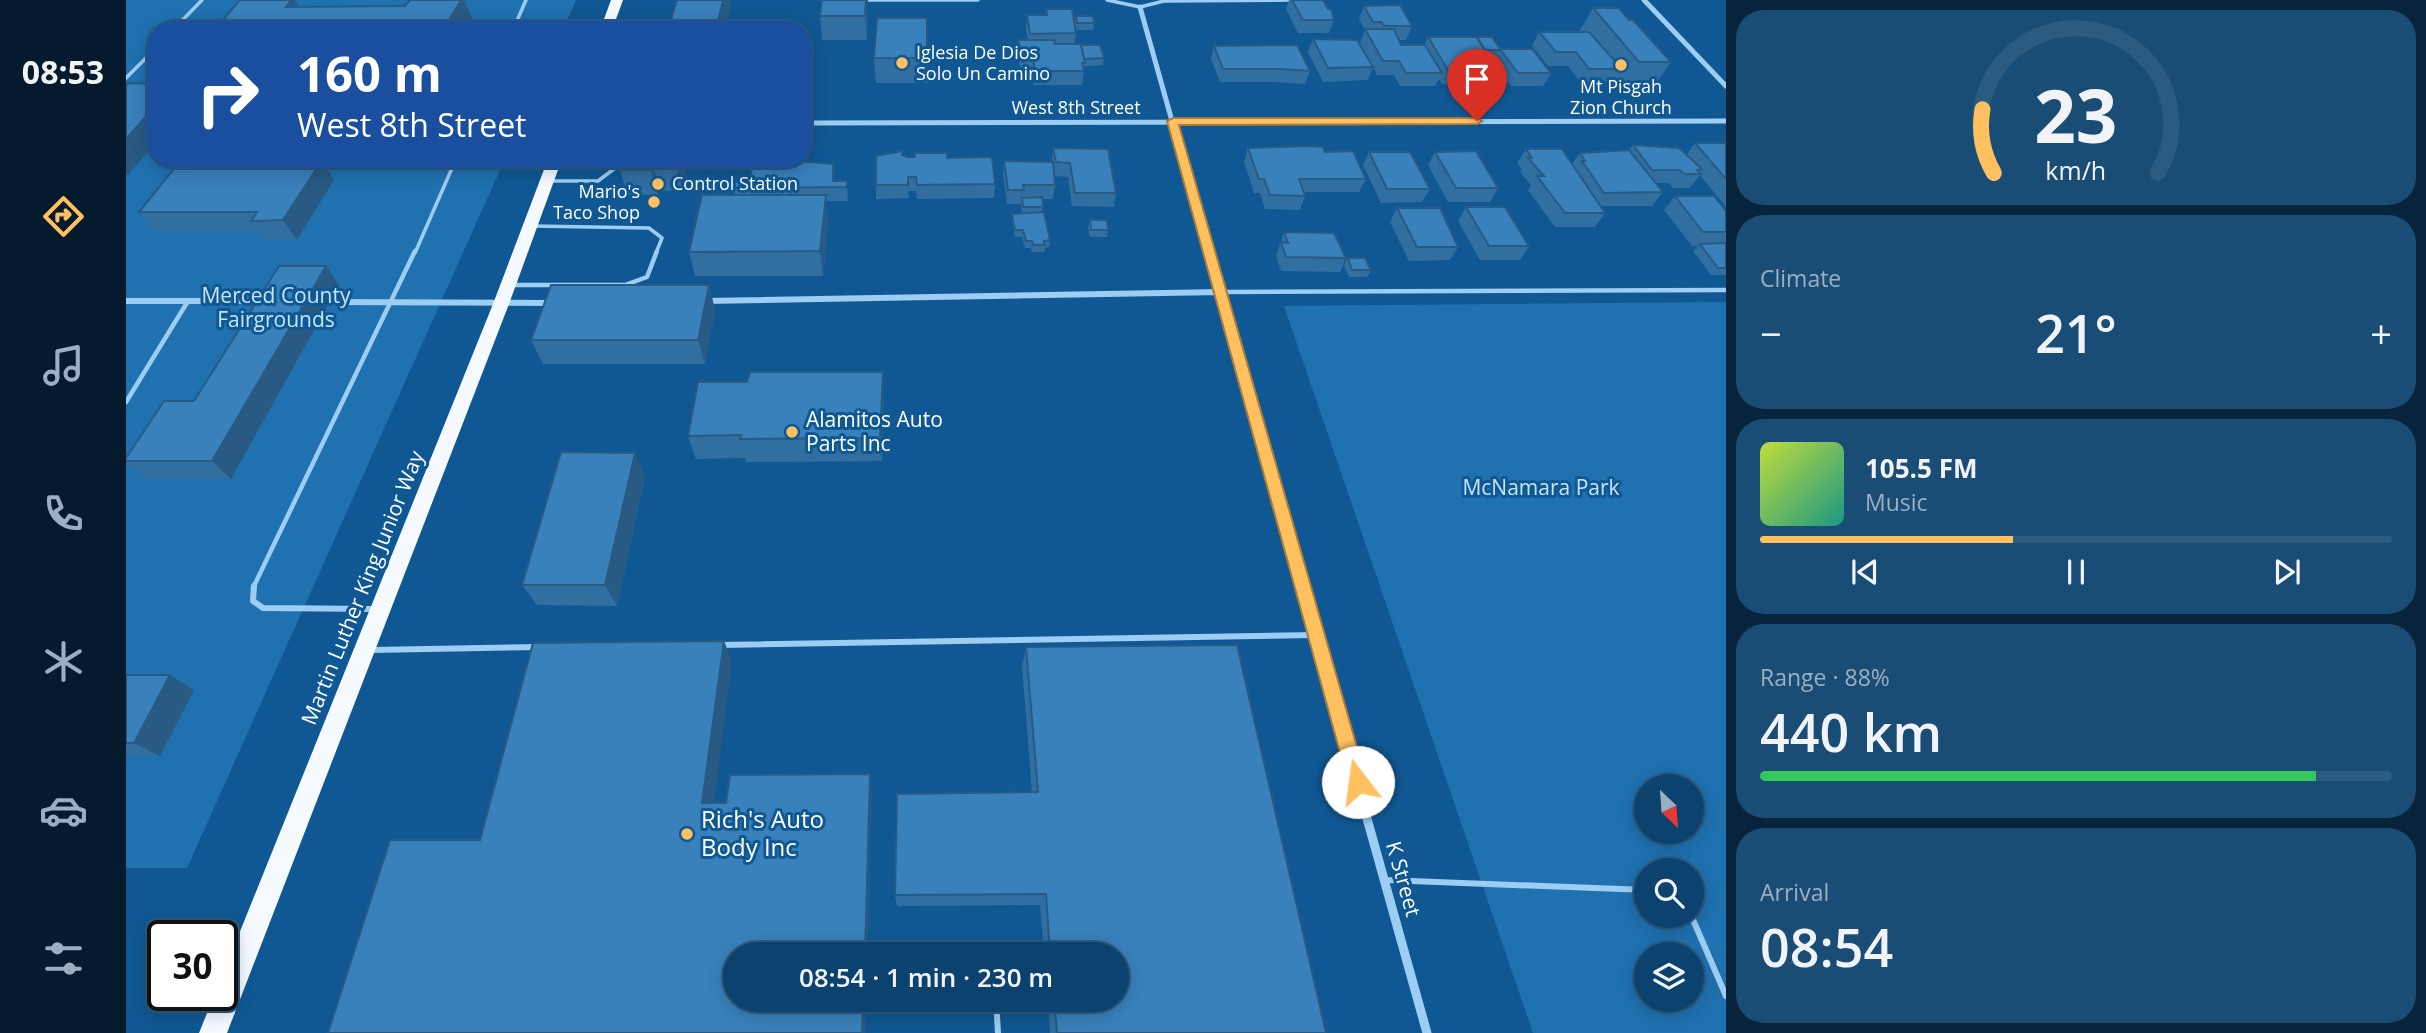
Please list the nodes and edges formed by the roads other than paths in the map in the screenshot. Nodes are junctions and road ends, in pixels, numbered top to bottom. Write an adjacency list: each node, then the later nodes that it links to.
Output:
1 (202, 0): 10 (lane)
2 (526, 0): 11 (lane)
3 (617, 0): 12 (highway)
4 (852, 0): 5 (lane)
5 (978, 0)
6 (1107, 0): 9 (lane)
7 (1294, 0): 9 (lane)
8 (1644, 0): 15 (street)
9 (1140, 7): 16 (street, K Street)
10 (182, 21)
11 (517, 21)
12 (609, 21)
13 (147, 57): 14 (lane)
14 (126, 78)
15 (1726, 86)
16 (1173, 121): 17 (street, West 8th Street); 18 (street, West 8th Street); 25 (street, K Street)
17 (1726, 121)
18 (812, 123)
19 (452, 168): 33 (lane)
20 (552, 168): 22 (highway, Martin Luther King Junior Way)
21 (616, 168): 22 (lane)
22 (547, 181): 23 (highway, Martin Luther King Junior Way)
23 (530, 226): 26 (highway, Martin Luther King Junior Way); 26 (lane)
24 (1726, 290): 25 (lane)
25 (1222, 292): 30 (street); 36 (street, K Street)
26 (505, 294): 32 (street); 33 (street); 35 (highway, Martin Luther King Junior Way)
27 (126, 301): 28 (street)
28 (188, 301): 29 (street); 34 (lane)
29 (271, 301)
30 (695, 301)
31 (330, 302): 33 (street)
32 (557, 303)
33 (392, 304): 35 (lane)
34 (126, 402)
35 (381, 609): 39 (highway, Martin Luther King Junior Way)
36 (1317, 635): 37 (lane); 40 (street, K Street)
37 (716, 645)
38 (543, 647): 39 (lane)
39 (364, 650): 45 (highway, Martin Luther King Junior Way)
40 (1385, 880): 41 (lane); 47 (street, K Street)
41 (1634, 890)
42 (1697, 928): 43 (lane)
43 (1726, 996)
44 (997, 1012): 46 (lane)
45 (213, 1033)
46 (998, 1033)
47 (1427, 1033)

